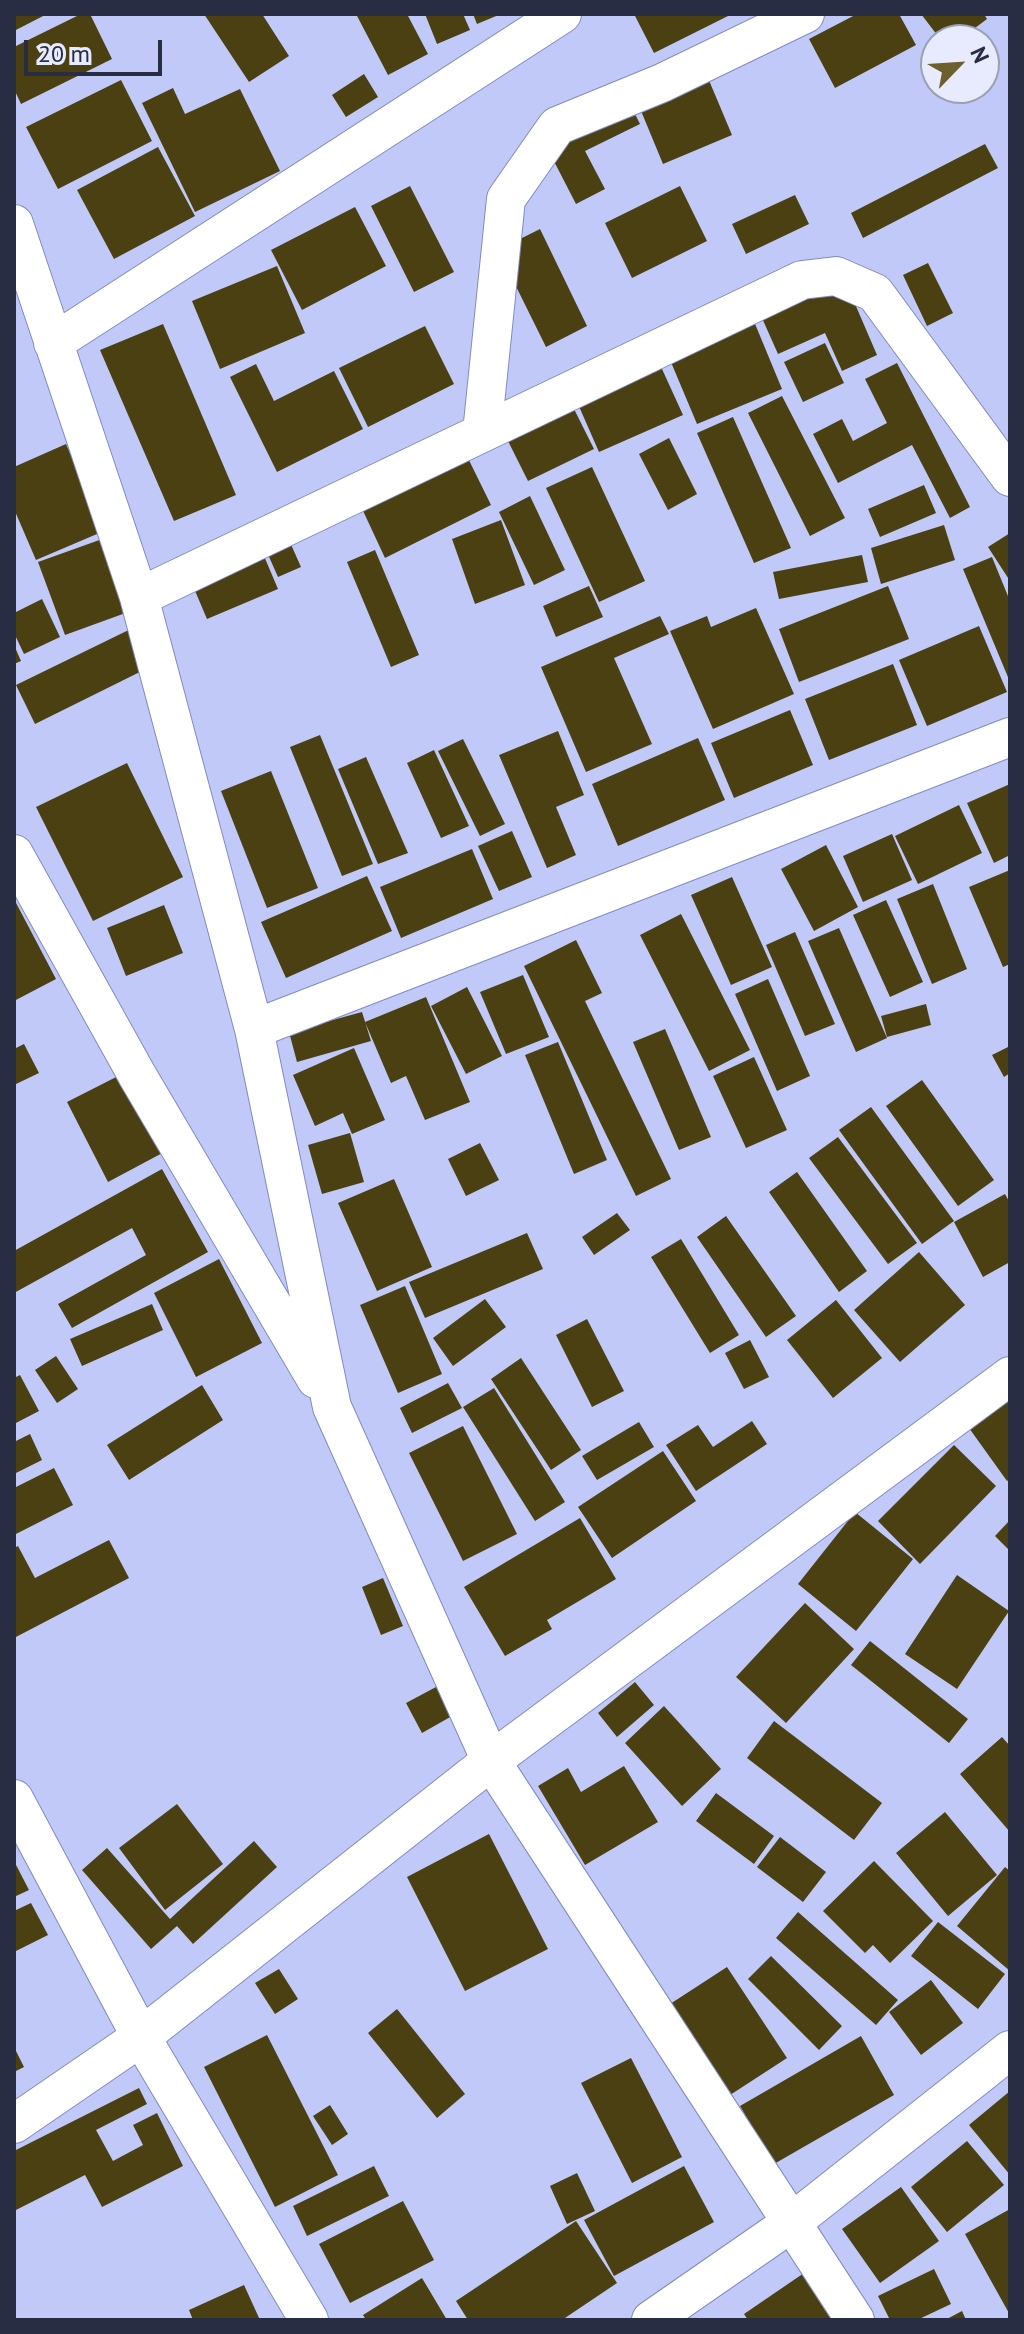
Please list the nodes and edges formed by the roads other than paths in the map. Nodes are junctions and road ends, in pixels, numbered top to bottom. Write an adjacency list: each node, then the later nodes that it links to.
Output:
1 (562, 14): 4 (street)
2 (805, 14): 5 (street)
3 (14, 224): 4 (street)
4 (53, 343): 7 (street)
5 (482, 433): 6 (street); 7 (street)
6 (1010, 477)
7 (139, 597): 10 (street)
8 (1010, 737): 10 (street)
9 (14, 854): 12 (street)
10 (254, 1029): 12 (street)
11 (1010, 1376): 13 (street)
12 (332, 1407): 13 (street)
13 (491, 1761): 15 (street); 18 (street)
14 (14, 1799): 15 (street)
15 (141, 2037): 17 (street); 19 (street)
16 (1010, 2050): 18 (street)
17 (14, 2124)
18 (791, 2223): 20 (street); 21 (street)
19 (309, 2320)
20 (651, 2320)
21 (855, 2320)

